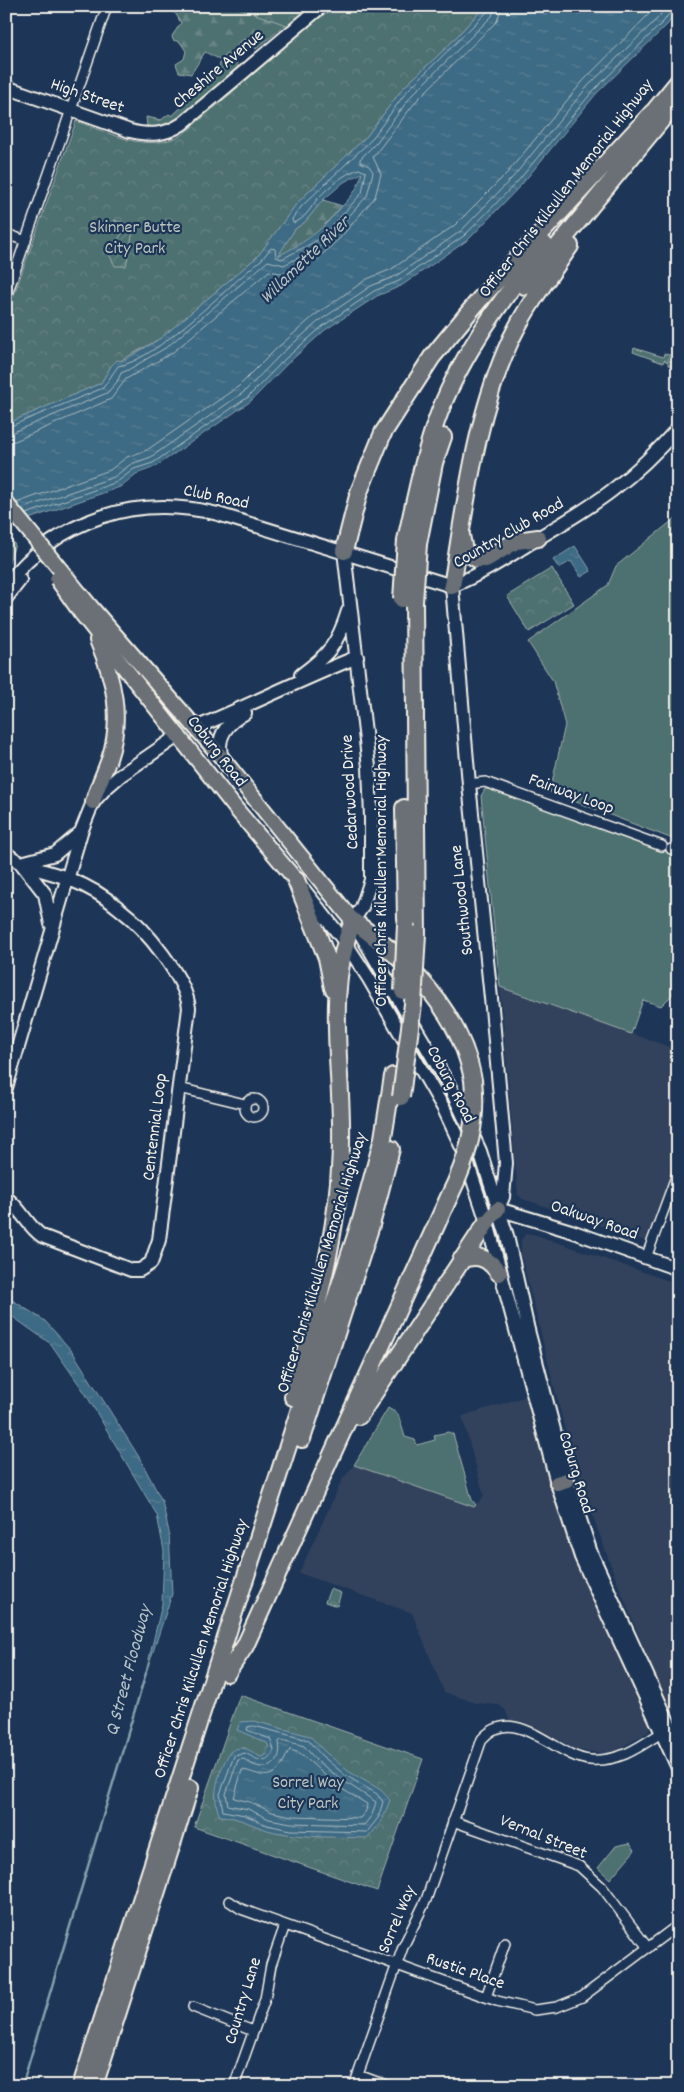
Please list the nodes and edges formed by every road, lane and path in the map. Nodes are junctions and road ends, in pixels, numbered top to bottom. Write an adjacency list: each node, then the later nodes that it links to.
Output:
1 (107, 6): 6 (street)
2 (322, 6): 8 (main road, Cheshire Avenue)
3 (678, 82): 7 (highway, Officer Chris Kilcullen Memorial Highway)
4 (6, 87): 6 (main road, High Street)
5 (678, 100): 9 (highway, Officer Chris Kilcullen Memorial Highway)
6 (72, 110): 8 (main road, High Street); 11 (street)
7 (653, 112): 19 (highway, Officer Chris Kilcullen Memorial Highway); 20 (highway)
8 (157, 134)
9 (645, 139): 17 (highway); 19 (highway, Officer Chris Kilcullen Memorial Highway)
10 (6, 234): 11 (street)
11 (26, 241): 12 (street)
12 (6, 297)
13 (678, 428): 18 (main road, Country Club Road)
14 (6, 503): 25 (main road, Coburg Road, bridge)
15 (6, 516): 25 (main road, Coburg Road, bridge)
16 (81, 526): 20 (main road, Club Road); 21 (main road, Club Road); 23 (main road, Club Road)
17 (461, 534): 18 (highway); 22 (highway)
18 (538, 538): 22 (main road, Country Club Road)
19 (412, 542): 43 (highway, Officer Chris Kilcullen Memorial Highway, bridge)
20 (344, 551): 22 (main road, Country Club Road); 24 (main road)
21 (6, 585)
22 (452, 586): 34 (main road, Southwood Lane)
23 (6, 598)
24 (350, 606): 27 (main road); 28 (main road)
25 (85, 609): 26 (main road, Coburg Road); 30 (main road, Coburg Road)
26 (92, 628): 32 (main road, Coburg Road); 35 (main road)
27 (357, 657): 28 (main road); 42 (main road, Cedarwood Drive)
28 (286, 686): 29 (main road)
29 (257, 702): 31 (main road); 33 (main road)
30 (177, 707): 31 (main road, Coburg Road); 32 (main road)
31 (195, 728): 33 (main road, Coburg Road)
32 (179, 736): 35 (main road); 41 (main road, Coburg Road)
33 (222, 758): 42 (main road, Coburg Road)
34 (468, 784): 37 (street, Fairway Loop); 52 (main road, Southwood Lane)
35 (93, 802): 36 (main road)
36 (81, 832): 39 (main road); 40 (main road)
37 (662, 846)
38 (6, 853): 39 (main road)
39 (21, 864): 40 (main road); 44 (main road)
40 (67, 878): 44 (main road); 48 (main road, Centennial Loop)
41 (296, 880): 45 (main road, Coburg Road); 46 (highway)
42 (353, 921): 45 (highway); 52 (main road, Coburg Road); 58 (highway, bridge)
43 (411, 929): 60 (highway, Officer Chris Kilcullen Memorial Highway, bridge); 61 (highway, Officer Chris Kilcullen Memorial Highway, bridge)
44 (52, 932): 47 (main road)
45 (345, 942): 46 (highway); 53 (main road, Coburg Road)
46 (334, 977): 60 (highway)
47 (6, 1088)
48 (179, 1088): 49 (street); 51 (main road, Centennial Loop)
49 (245, 1104)
50 (678, 1171): 54 (street)
51 (6, 1198)
52 (498, 1209): 53 (main road); 54 (main road, Oakway Road); 59 (main road, Coburg Road)
53 (486, 1222): 55 (highway); 57 (main road, Coburg Road)
54 (646, 1258): 56 (main road, Oakway Road)
55 (461, 1260): 57 (highway); 58 (highway)
56 (678, 1269)
57 (499, 1273): 59 (main road, Coburg Road)
58 (329, 1462): 61 (highway)
59 (562, 1481): 62 (main road, Coburg Road)
60 (249, 1567): 76 (highway, Officer Chris Kilcullen Memorial Highway)
61 (227, 1673): 77 (highway, Officer Chris Kilcullen Memorial Highway)
62 (670, 1728): 63 (main road, Coburg Road); 64 (main road, Coburg Road); 65 (street, Sorrel Way)
63 (678, 1743)
64 (678, 1768)
65 (453, 1821): 70 (street, Vernal Street); 71 (street, Sorrel Way)
66 (229, 1901): 67 (street, Rustic Place)
67 (285, 1925): 71 (street, Rustic Place); 74 (street, Country Lane)
68 (678, 1925): 70 (street, Rustic Place)
69 (505, 1943): 72 (street)
70 (648, 1948): 72 (street, Rustic Place)
71 (396, 1965): 72 (street, Rustic Place); 75 (street, Sorrel Way)
72 (486, 1997)
73 (193, 2007): 74 (street)
74 (253, 2031): 78 (street, Country Lane)
75 (358, 2075): 79 (street, Sorrel Way); 80 (street)
76 (82, 2086)
77 (94, 2086)
78 (234, 2086)
79 (354, 2086)
80 (388, 2086)

